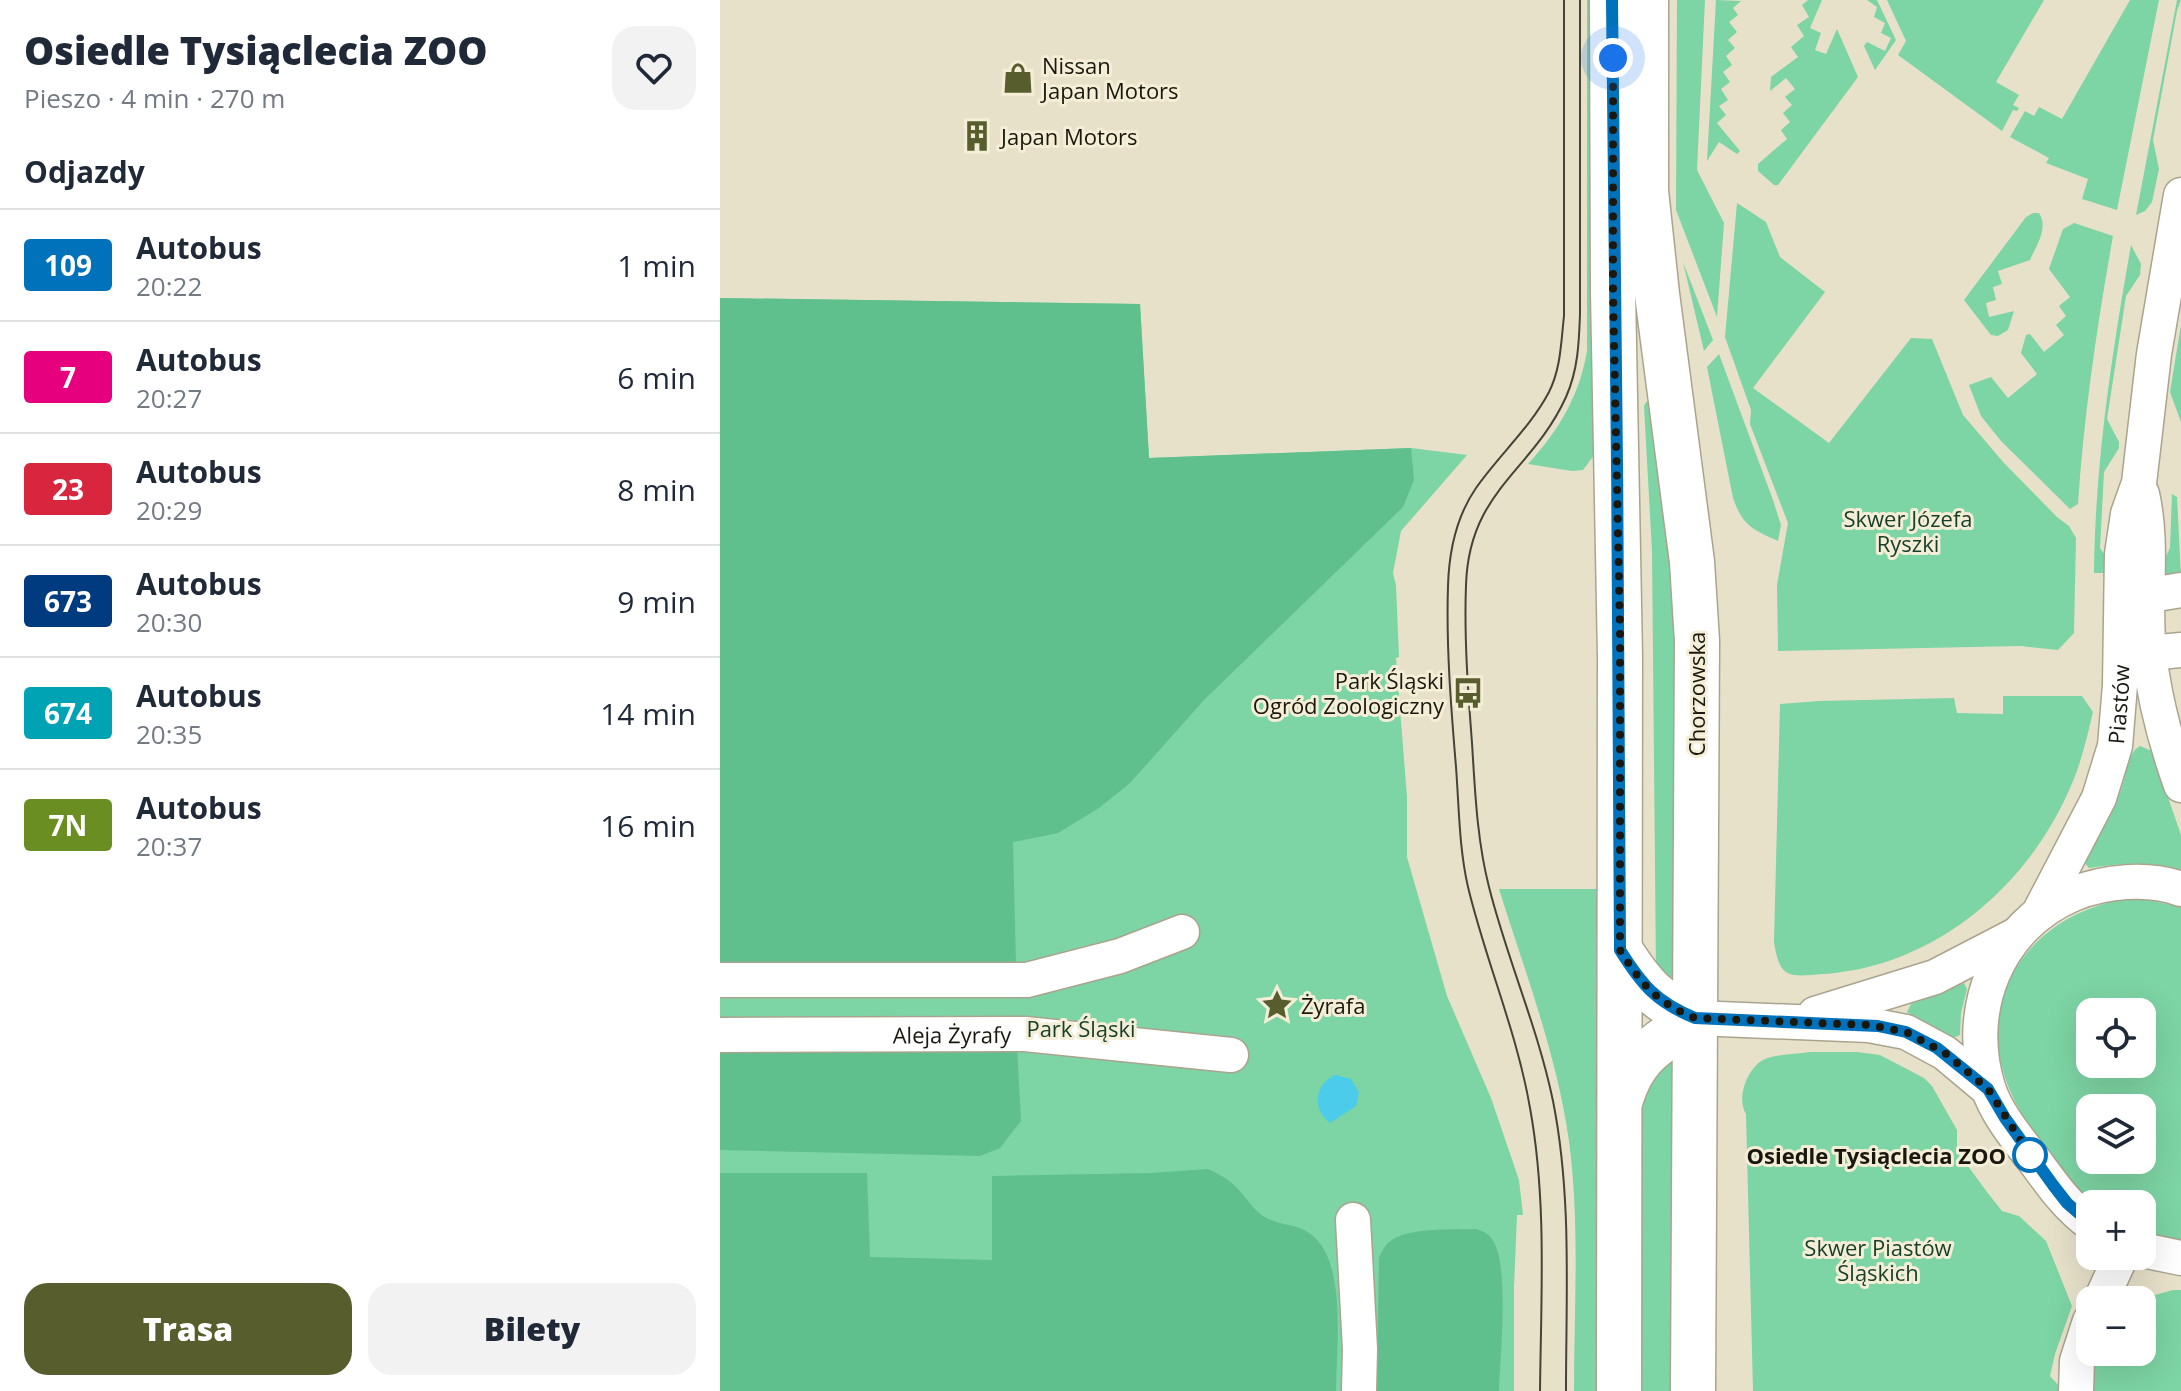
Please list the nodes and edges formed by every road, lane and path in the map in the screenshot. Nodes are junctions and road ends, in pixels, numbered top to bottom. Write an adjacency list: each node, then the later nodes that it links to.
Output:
1 (1612, 0): 10 (main road)
2 (1646, 0): 12 (main road, Chorzowska)
3 (2181, 195): 4 (street, Piastów)
4 (2139, 483): 5 (street, Piastów); 8 (street, Piastów)
5 (2165, 652): 6 (street, Piastów)
6 (2181, 785)
7 (2181, 889): 8 (street)
8 (2027, 924): 13 (street); 16 (street, Piastów)
9 (1182, 932): 11 (street)
10 (1620, 950): 12 (main road); 17 (main road)
11 (720, 980)
12 (1695, 1018): 13 (street); 17 (main road); 25 (main road, Chorzowska)
13 (1797, 1021): 16 (street)
14 (720, 1035): 15 (street, Aleja Żyrafy)
15 (1231, 1055)
16 (1988, 1089): 18 (street)
17 (1620, 1104): 24 (main road)
18 (2076, 1211)
19 (1353, 1220): 23 (street)
20 (2156, 1253): 21 (street)
21 (2181, 1258)
22 (2077, 1366): 26 (street)
23 (1359, 1391)
24 (1619, 1391)
25 (1693, 1391)
26 (2076, 1391)

